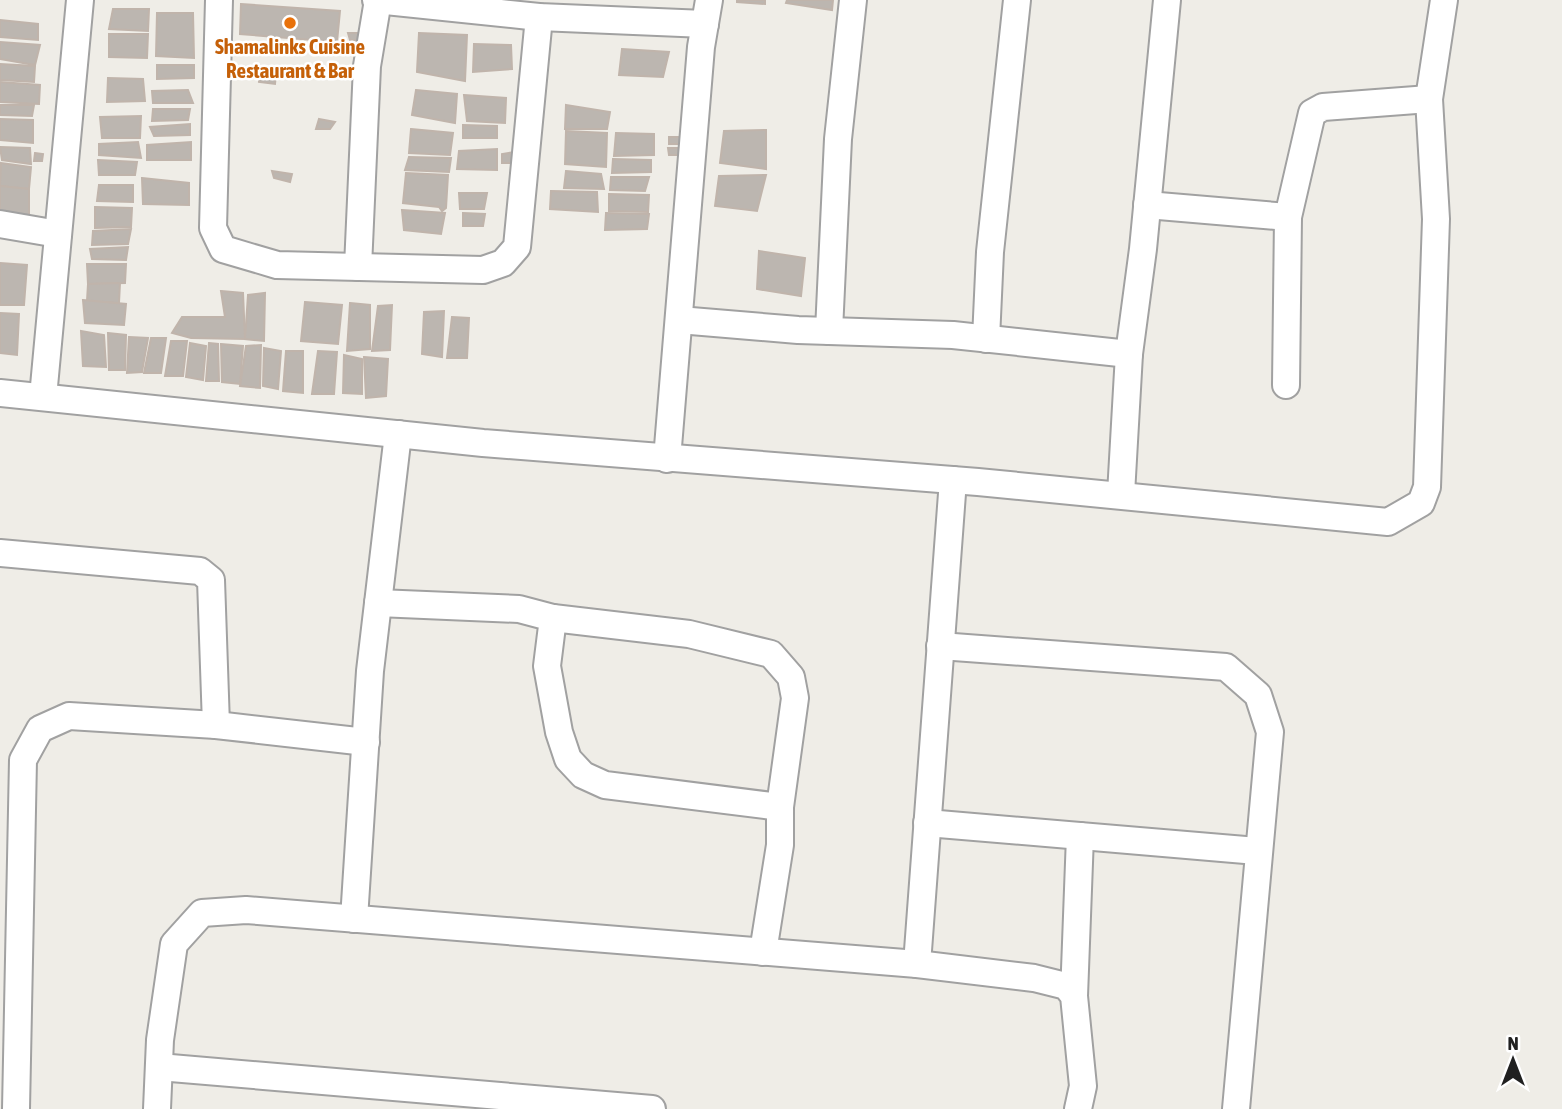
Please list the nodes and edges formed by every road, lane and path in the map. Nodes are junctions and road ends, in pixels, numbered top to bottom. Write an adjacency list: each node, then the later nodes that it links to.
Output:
1 (80, 0): 14 (street)
2 (219, 0): 15 (street)
3 (377, 0): 9 (street); 15 (street)
4 (853, 0): 17 (street)
5 (1017, 0): 18 (street)
6 (1167, 0): 11 (street)
7 (1444, 0): 10 (street)
8 (707, 12): 9 (street); 16 (street)
9 (539, 17): 15 (street)
10 (1429, 99): 12 (street); 26 (street)
11 (1147, 205): 12 (street); 19 (street)
12 (1288, 217): 20 (street)
13 (0, 224): 14 (street)
14 (58, 234): 22 (street)
15 (358, 267)
16 (678, 320): 17 (street); 24 (street)
17 (830, 331): 18 (street)
18 (986, 339): 19 (street)
19 (1129, 354): 26 (street)
20 (1286, 385)
21 (0, 393): 22 (street)
22 (43, 397): 23 (street)
23 (398, 434): 24 (street); 28 (street)
24 (667, 459): 25 (street)
25 (953, 480): 26 (street); 30 (street)
26 (1121, 495)
27 (0, 553): 31 (street)
28 (378, 603): 29 (street); 32 (street)
29 (552, 618): 33 (street); 33 (street)
30 (940, 646): 34 (street); 36 (street)
31 (216, 725): 32 (street); 40 (street)
32 (366, 742): 37 (street)
33 (780, 807): 38 (street)
34 (927, 823): 35 (street); 39 (street)
35 (1080, 836): 36 (street); 41 (street)
36 (1257, 851): 47 (street)
37 (354, 919): 38 (street); 42 (street)
38 (763, 952): 39 (street)
39 (917, 964): 41 (street)
40 (9, 986): 43 (street)
41 (1074, 996): 46 (street)
42 (159, 1067): 44 (street); 45 (street)
43 (16, 1109)
44 (157, 1109)
45 (652, 1109)
46 (1078, 1109)
47 (1236, 1109)

